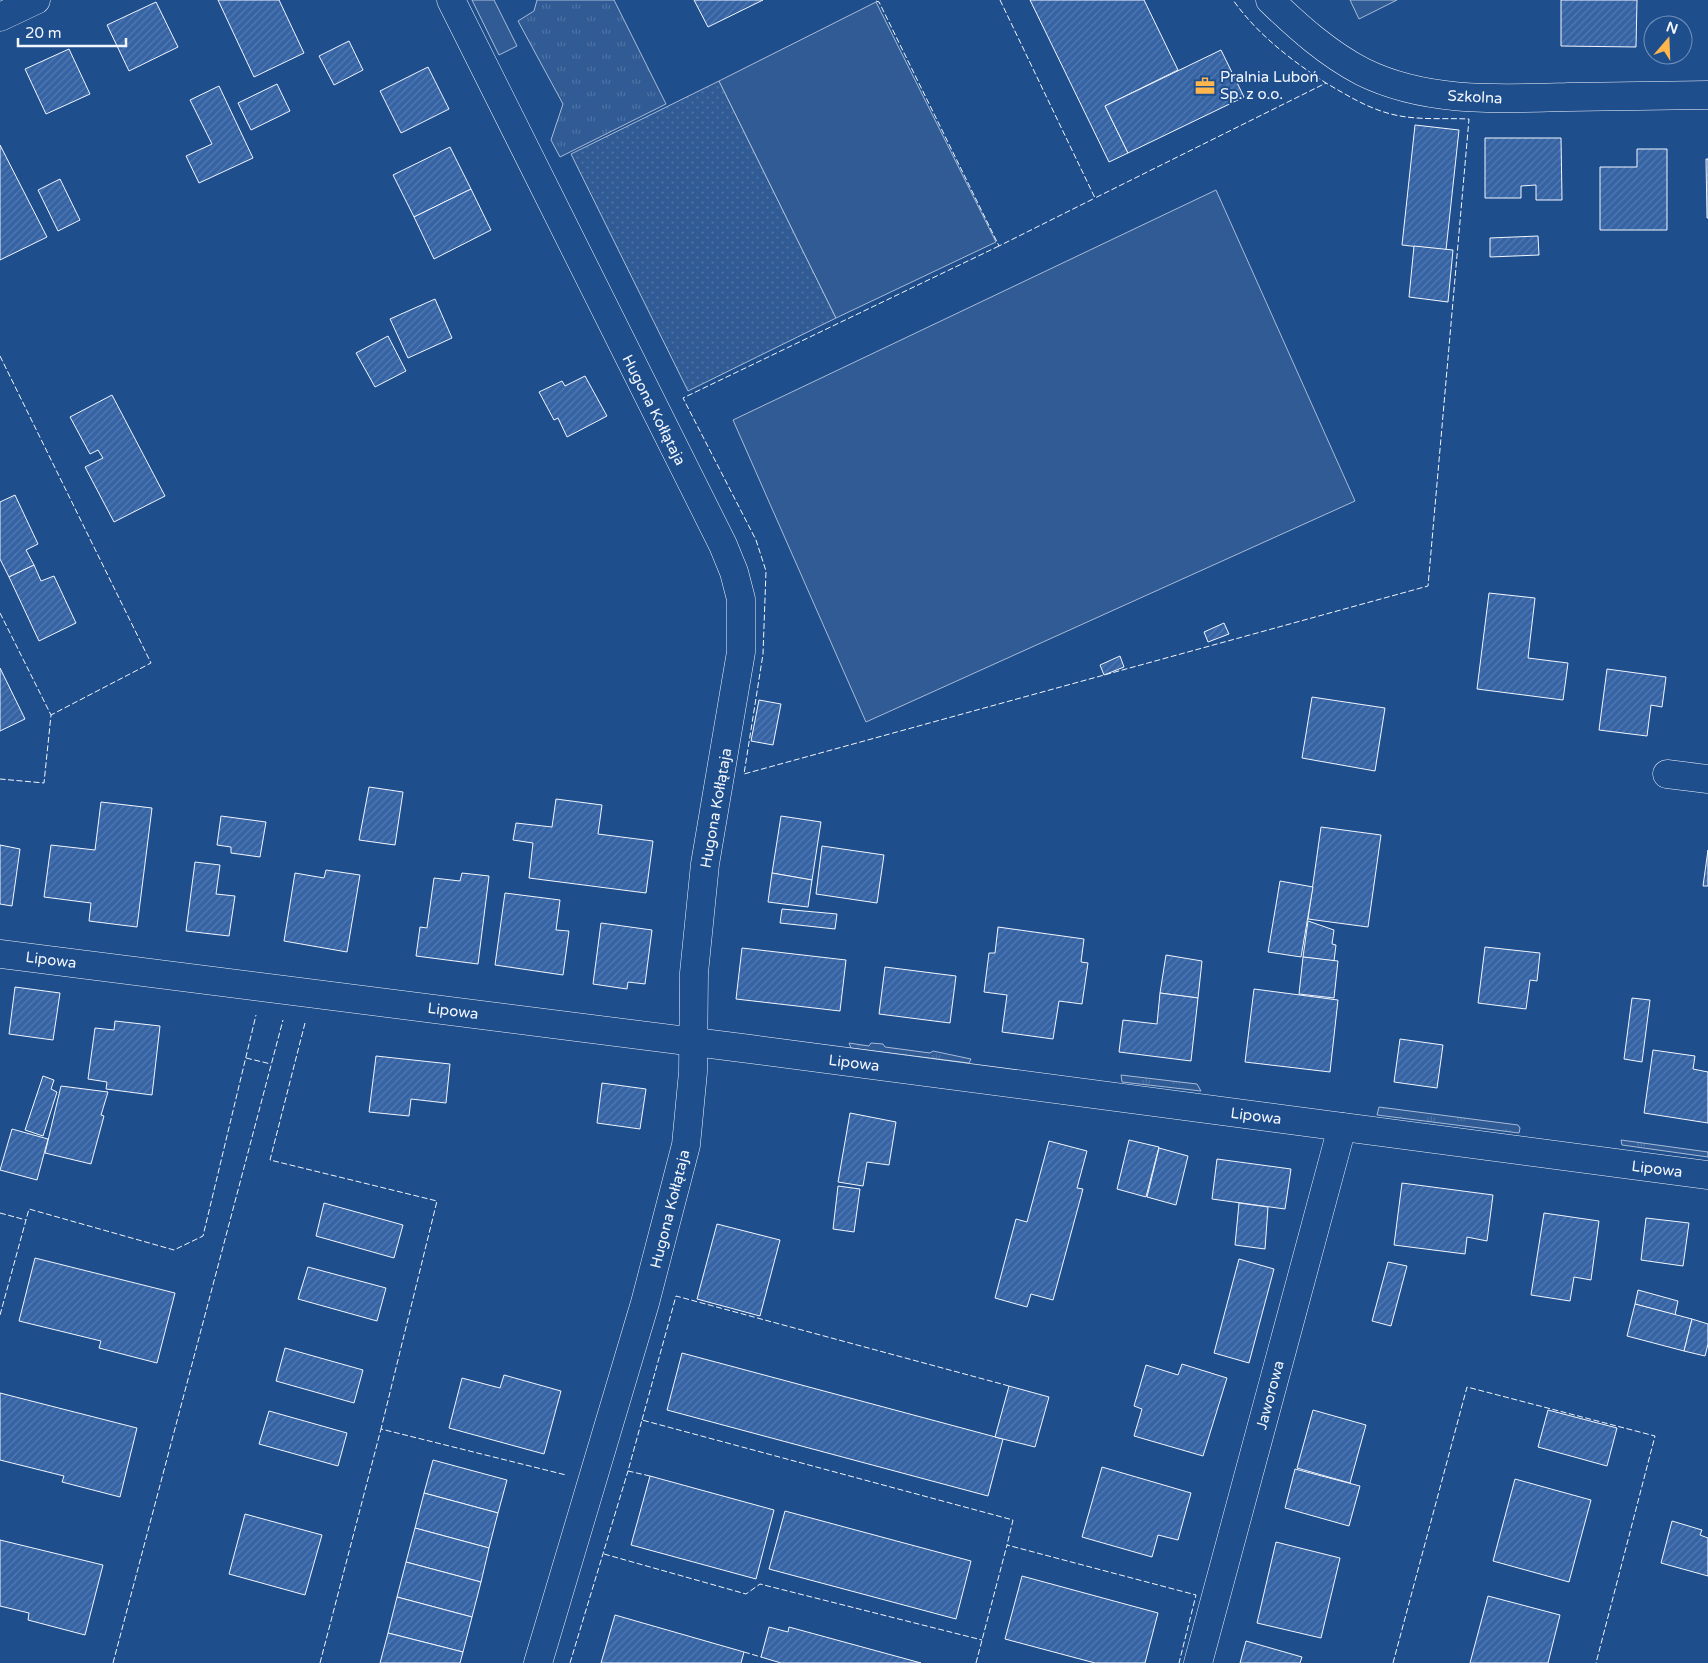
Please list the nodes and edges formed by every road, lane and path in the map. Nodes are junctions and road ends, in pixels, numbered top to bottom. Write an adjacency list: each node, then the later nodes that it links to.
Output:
1 (36, 0): 4 (street)
2 (451, 0): 9 (street, Hugona Kołłątaja)
3 (1270, 0): 5 (street, Szkolna)
4 (0, 18)
5 (1708, 95)
6 (1667, 774): 7 (street)
7 (1708, 779)
8 (0, 954): 9 (street, Lipowa)
9 (694, 1042): 10 (street, Lipowa); 12 (street, Hugona Kołłątaja)
10 (1342, 1127): 11 (street, Lipowa); 13 (street, Jaworowa)
11 (1708, 1175)
12 (538, 1663)
13 (1198, 1663)

